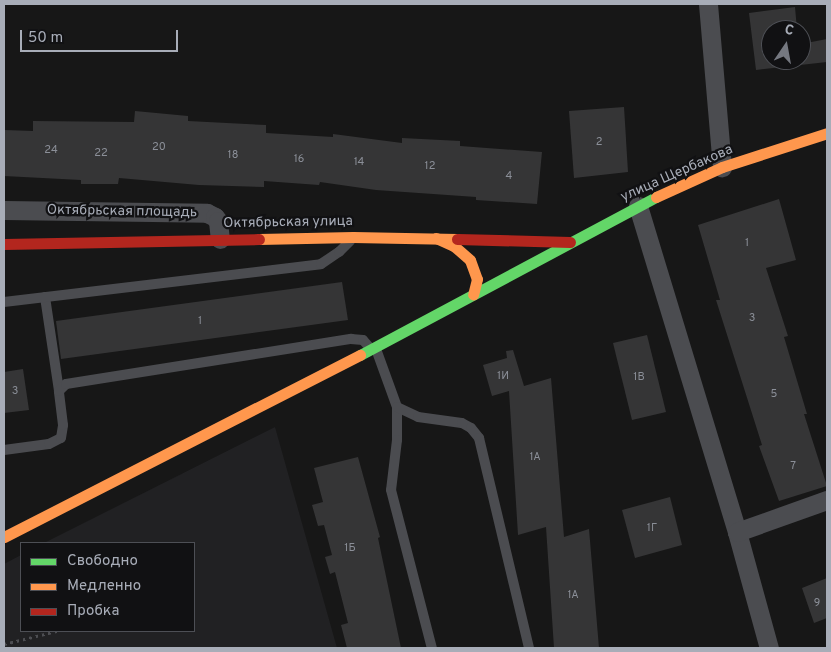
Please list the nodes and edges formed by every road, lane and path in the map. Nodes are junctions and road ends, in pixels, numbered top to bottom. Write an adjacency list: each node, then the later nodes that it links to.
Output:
1 (708, 4): 3 (street)
2 (827, 133): 3 (street, улица Щербакова)
3 (722, 167): 4 (street, улица Щербакова)
4 (638, 206): 9 (street, улица Щербакова); 19 (street)
5 (4, 210): 8 (street, Октябрьская площадь)
6 (353, 237): 7 (street, Октябрьская улица); 8 (street, Октябрьская улица); 12 (lane)
7 (436, 238): 9 (street, Октябрьская улица); 11 (street)
8 (220, 240): 10 (street, Октябрьская улица)
9 (572, 242): 11 (street, улица Щербакова)
10 (4, 244)
11 (473, 295): 14 (street, улица Щербакова)
12 (45, 297): 13 (lane); 15 (lane)
13 (4, 302)
14 (373, 349): 15 (lane); 16 (lane); 20 (street, улица Щербакова)
15 (59, 391): 17 (lane)
16 (398, 407): 23 (lane); 24 (lane)
17 (4, 450)
18 (827, 500): 19 (street)
19 (737, 532): 25 (street)
20 (4, 536)
21 (53, 632): 22 (path)
22 (4, 644)
23 (432, 648)
24 (529, 648)
25 (769, 648)

